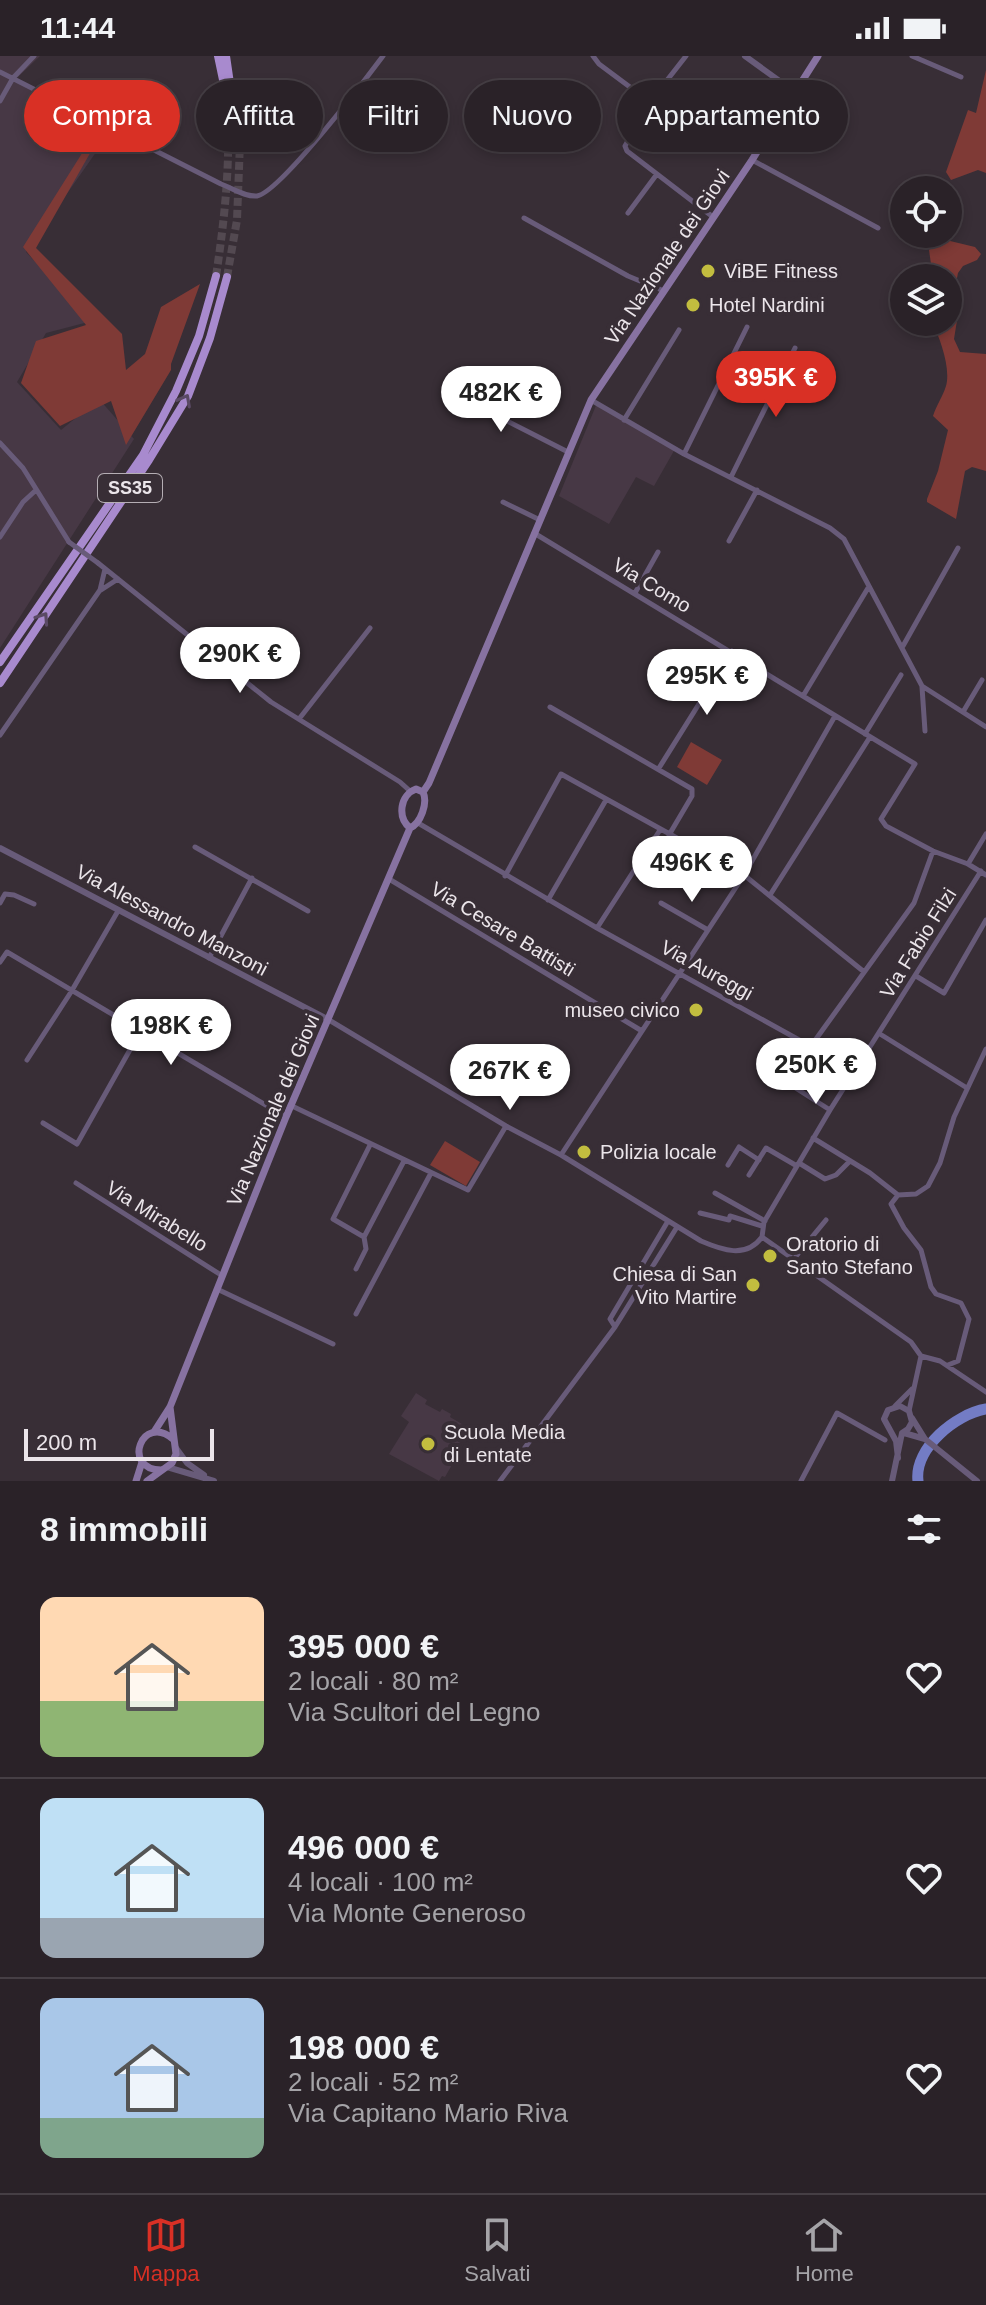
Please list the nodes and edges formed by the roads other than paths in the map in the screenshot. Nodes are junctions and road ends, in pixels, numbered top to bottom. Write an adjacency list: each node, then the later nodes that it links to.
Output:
1 (34, 56): 12 (street)
2 (218, 56): 3 (highway)
3 (226, 56)
4 (383, 56): 12 (street)
5 (593, 56): 13 (street)
6 (686, 56): 14 (street)
7 (745, 56): 15 (street)
8 (818, 56): 16 (main road, Via Nazionale dei Giovi)
9 (912, 56): 11 (street)
10 (0, 72): 12 (street)
11 (961, 77)
12 (13, 78): 17 (street)
13 (620, 80)
14 (667, 80)
15 (778, 80)
16 (804, 80)
17 (0, 101)
18 (628, 152): 21 (street)
19 (757, 152): 20 (main road, Via Nazionale dei Giovi)
20 (752, 160): 23 (main road, Via Nazionale dei Giovi); 25 (street)
21 (657, 174): 22 (street); 23 (street)
22 (628, 213)
23 (714, 217): 28 (main road, Via Nazionale dei Giovi)
24 (524, 218): 28 (street)
25 (878, 228)
26 (216, 276): 56 (highway, SS35)
27 (227, 277): 59 (highway, SS35, one-way to 27)
28 (664, 291): 33 (main road, Via Nazionale dei Giovi)
29 (747, 327): 37 (street)
30 (679, 330): 34 (street)
31 (795, 348): 38 (street)
32 (446, 390): 36 (street)
33 (591, 400): 34 (street); 36 (main road, Via Nazionale dei Giovi)
34 (624, 420): 37 (street)
35 (0, 443): 40 (street)
36 (568, 452): 42 (main road, Via Nazionale dei Giovi)
37 (684, 454): 38 (street)
38 (731, 477): 39 (street)
39 (757, 490): 45 (street); 50 (street)
40 (35, 491): 44 (street); 48 (street, bridge)
41 (503, 502): 42 (street)
42 (540, 520): 43 (main road, Via Nazionale dei Giovi)
43 (534, 533): 52 (street, Via Como); 72 (main road, Via Nazionale dei Giovi)
44 (0, 537)
45 (729, 541)
46 (958, 548): 54 (street)
47 (658, 552): 52 (street)
48 (105, 569): 49 (street); 51 (street)
49 (118, 579): 51 (street); 65 (street)
50 (868, 588): 54 (street); 61 (street)
51 (100, 590): 68 (street)
52 (635, 593): 55 (street, Via Como)
53 (370, 628): 65 (street)
54 (902, 647): 60 (street)
55 (732, 651): 61 (street, Via Como); 70 (street)
56 (0, 662)
57 (901, 675): 69 (street)
58 (982, 680): 63 (street)
59 (0, 683)
60 (922, 686): 63 (street); 67 (street)
61 (803, 696): 64 (street, Via Como)
62 (550, 707): 70 (street)
63 (963, 712): 66 (street)
64 (835, 716): 69 (street, Via Como); 84 (street)
65 (299, 719): 71 (street)
66 (986, 727)
67 (925, 731)
68 (0, 735)
69 (867, 735): 81 (street, Via Como); 88 (street)
70 (659, 768): 78 (street)
71 (410, 791): 72 (main road); 75 (main road, Via Nazionale dei Giovi)
72 (423, 792): 74 (main road, Via Nazionale dei Giovi)
73 (606, 800): 76 (street); 85 (street); 89 (street)
74 (418, 823): 75 (main road); 85 (street, Via Aureggi)
75 (410, 828): 87 (main road, Via Nazionale dei Giovi)
76 (660, 830): 78 (street); 96 (street)
77 (986, 834): 82 (street)
78 (669, 835): 84 (street)
79 (195, 847): 86 (street)
80 (0, 848): 93 (street, Via Alessandro Manzoni)
81 (933, 851): 82 (street); 100 (street)
82 (968, 864): 83 (street)
83 (984, 873): 102 (street, Via Fabio Filzi)
84 (744, 875): 88 (street); 97 (street)
85 (505, 876): 89 (street, Via Aureggi)
86 (252, 878): 94 (street); 98 (street)
87 (389, 879): 104 (main road, Via Nazionale dei Giovi); 105 (street, Via Cesare Battisti)
88 (769, 895): 100 (street)
89 (548, 900): 96 (street, Via Aureggi)
90 (0, 903): 92 (street)
91 (661, 903): 97 (street)
92 (34, 904)
93 (118, 911): 98 (street, Via Alessandro Manzoni); 103 (street)
94 (308, 911)
95 (986, 920): 102 (street)
96 (597, 928): 101 (street, Via Aureggi)
97 (708, 930): 101 (street)
98 (209, 958): 104 (street, Via Alessandro Manzoni)
99 (0, 962): 103 (street)
100 (863, 971): 108 (street)
101 (681, 973): 105 (street); 108 (street, Via Aureggi)
102 (916, 976): 107 (street, Via Fabio Filzi)
103 (71, 992): 106 (street); 110 (street)
104 (329, 1020): 114 (main road, Via Nazionale dei Giovi); 118 (street)
105 (642, 1031): 121 (street)
106 (140, 1032): 116 (street); 117 (street)
107 (880, 1034): 111 (street, Via Fabio Filzi); 113 (street)
108 (811, 1046): 111 (street, Via Aureggi)
109 (986, 1049): 113 (street)
110 (27, 1060)
111 (857, 1072): 115 (street, Via Fabio Filzi)
112 (794, 1087): 115 (street)
113 (967, 1088): 131 (street)
114 (292, 1106): 116 (main road, Via Nazionale dei Giovi); 120 (street)
115 (830, 1110): 119 (street, Via Fabio Filzi)
116 (286, 1117): 141 (main road, Via Nazionale dei Giovi)
117 (43, 1123)
118 (506, 1126): 121 (street); 127 (street)
119 (813, 1138): 124 (street, Via Fabio Filzi); 125 (street)
120 (370, 1145): 123 (street); 137 (street)
121 (561, 1155): 134 (street)
122 (759, 1160): 124 (street); 126 (street); 128 (street)
123 (404, 1161): 127 (street); 137 (street)
124 (799, 1162): 125 (street); 135 (street, Via Fabio Filzi)
125 (849, 1162): 131 (street)
126 (728, 1165)
127 (431, 1173): 143 (street)
128 (749, 1175)
129 (76, 1183): 141 (street, Via Mirabello)
130 (715, 1193): 135 (street)
131 (898, 1195): 147 (street)
132 (700, 1213): 135 (street)
133 (826, 1220): 139 (street)
134 (668, 1221): 136 (street); 144 (street)
135 (764, 1224): 138 (street)
136 (677, 1227): 138 (street); 144 (street)
137 (364, 1237): 140 (street)
138 (762, 1237): 139 (street)
139 (793, 1260): 146 (street)
140 (356, 1269)
141 (221, 1275): 142 (main road, Via Nazionale dei Giovi)
142 (216, 1288): 145 (street); 151 (main road, Via Nazionale dei Giovi)
143 (356, 1314)
144 (615, 1327): 167 (street)
145 (333, 1344)
146 (921, 1356): 147 (street); 148 (street)
147 (948, 1365): 149 (street)
148 (912, 1388): 150 (street); 152 (street)
149 (986, 1392)
150 (895, 1406): 152 (street); 153 (street)
151 (170, 1407): 154 (main road, Via Nazionale dei Giovi); 156 (main road, Via Nazionale dei Giovi)
152 (910, 1414): 155 (street); 157 (street)
153 (890, 1431): 155 (street); 160 (street)
154 (154, 1432): 156 (main road); 161 (main road)
155 (903, 1433): 157 (street); 160 (street)
156 (173, 1439): 159 (main road)
157 (925, 1439): 170 (street)
158 (885, 1440): 168 (street)
159 (176, 1448): 162 (main road); 163 (street)
160 (898, 1458): 169 (street)
161 (142, 1462): 162 (main road); 164 (main road)
162 (164, 1469): 163 (street); 165 (main road)
163 (207, 1477): 166 (street)
164 (136, 1481)
165 (147, 1481)
166 (214, 1481)
167 (500, 1481)
168 (801, 1481)
169 (892, 1481)
170 (977, 1481)

